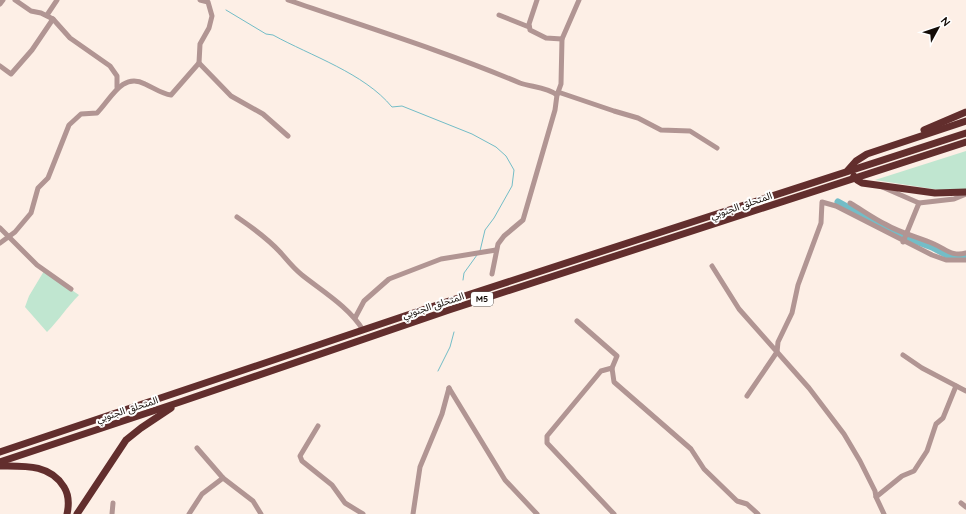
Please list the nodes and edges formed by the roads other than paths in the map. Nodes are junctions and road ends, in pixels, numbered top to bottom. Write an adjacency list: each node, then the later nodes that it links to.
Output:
1 (3, 0): 8 (street)
2 (15, 0): 9 (street)
3 (57, 0): 9 (street)
4 (200, 0): 14 (street)
5 (289, 0): 17 (street)
6 (537, 0): 12 (street)
7 (579, 0): 13 (street)
8 (0, 4)
9 (47, 15): 11 (street)
10 (499, 16): 12 (street)
11 (53, 19): 15 (street); 16 (street)
12 (529, 27): 13 (street)
13 (562, 39): 17 (street)
14 (199, 63): 16 (street); 21 (street)
15 (0, 66)
16 (117, 87): 34 (street)
17 (558, 94): 24 (street); 37 (street)
18 (966, 112): 22 (highway)
19 (966, 121): 22 (highway)
20 (966, 133): 25 (highway, المتحلق الجنوبي / M5)
21 (288, 136)
22 (910, 139): 25 (highway)
23 (966, 142): 26 (highway, المتحلق الجنوبي / M5)
24 (717, 148)
25 (850, 170): 26 (highway); 45 (highway, المتحلق الجنوبي / M5)
26 (855, 178): 27 (highway); 52 (highway, المتحلق الجنوبي / M5)
27 (877, 185): 28 (highway); 30 (street)
28 (966, 193): 30 (street)
29 (850, 203): 33 (street)
30 (918, 203): 33 (street)
31 (237, 217): 43 (street)
32 (0, 228): 34 (street)
33 (906, 233): 35 (street); 38 (street)
34 (9, 237): 36 (street); 42 (street)
35 (903, 242): 39 (street); 46 (street)
36 (0, 243)
37 (496, 250): 41 (street); 43 (street)
38 (966, 253)
39 (966, 260)
40 (712, 266): 46 (street)
41 (492, 274)
42 (71, 289)
43 (355, 318): 45 (street)
44 (577, 321): 48 (street)
45 (363, 330): 55 (highway, المتحلق الجنوبي / M5)
46 (777, 352): 51 (street); 59 (street)
47 (903, 354): 49 (street)
48 (612, 368): 71 (street); 72 (street)
49 (956, 386): 50 (street); 59 (street)
50 (966, 391)
51 (747, 396)
52 (180, 402): 56 (highway, المتحلق الجنوبي / M5); 64 (highway)
53 (318, 426): 68 (street)
54 (197, 448): 58 (street)
55 (0, 452)
56 (0, 462)
57 (0, 466): 63 (highway)
58 (224, 478): 66 (street); 67 (street)
59 (876, 497): 73 (street)
60 (961, 502): 62 (street)
61 (113, 503): 65 (street)
62 (966, 508)
63 (66, 514)
64 (77, 514)
65 (112, 514)
66 (190, 514)
67 (262, 514)
68 (363, 514)
69 (413, 514): 70 (street)
70 (537, 514)
71 (614, 514)
72 (758, 514)
73 (884, 514)

